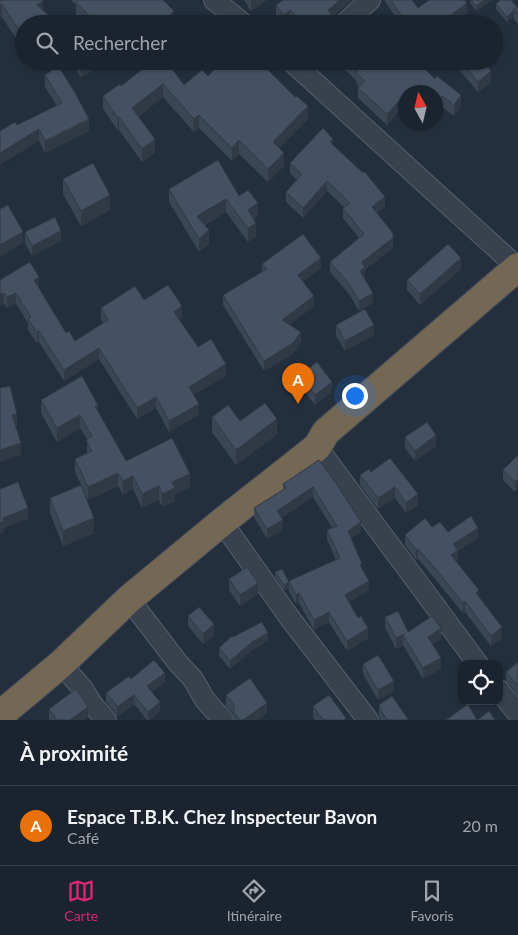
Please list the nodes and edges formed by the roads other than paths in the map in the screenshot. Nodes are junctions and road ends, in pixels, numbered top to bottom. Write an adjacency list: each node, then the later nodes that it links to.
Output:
1 (214, 0): 3 (street)
2 (370, 0): 4 (street)
3 (233, 15)
4 (354, 15)
5 (306, 70): 6 (street)
6 (518, 268): 7 (highway)
7 (317, 447): 8 (highway); 10 (street)
8 (222, 522): 9 (highway); 17 (street)
9 (129, 599): 11 (highway); 16 (street)
10 (475, 660)
11 (61, 664): 14 (highway); 15 (street)
12 (503, 695): 13 (street)
13 (518, 714)
14 (0, 715)
15 (106, 720)
16 (223, 720)
17 (368, 720)

